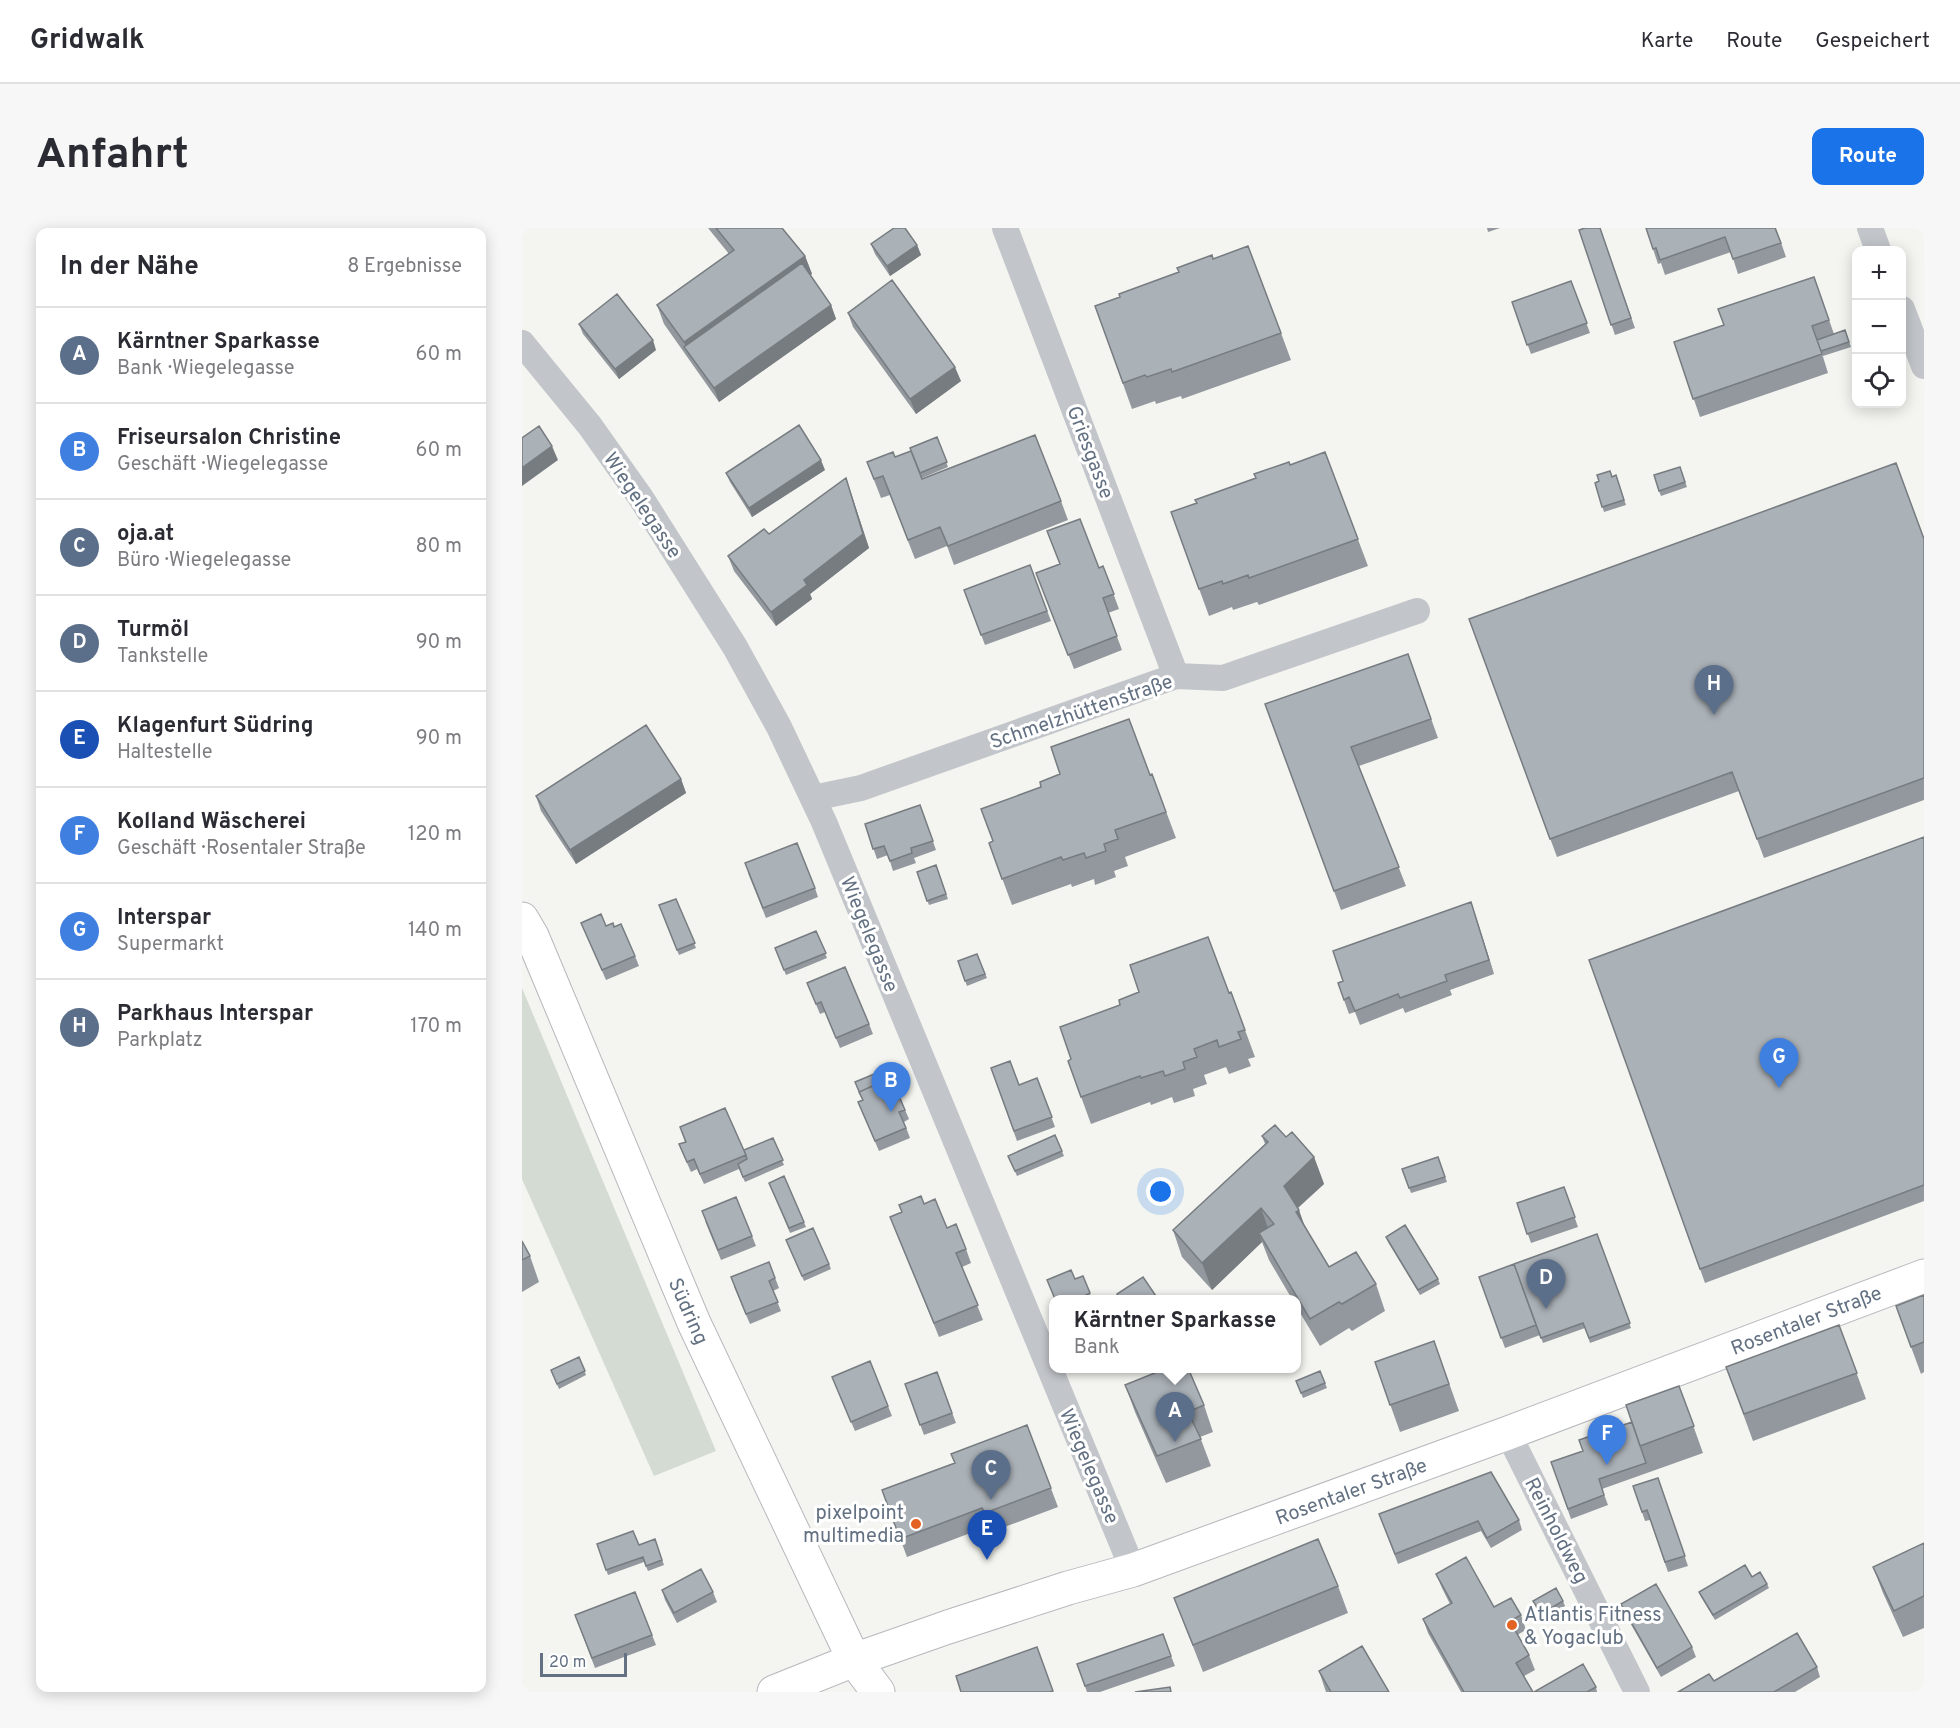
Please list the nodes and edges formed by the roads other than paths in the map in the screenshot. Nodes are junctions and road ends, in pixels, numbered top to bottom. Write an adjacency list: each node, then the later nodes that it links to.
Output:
1 (1005, 228): 8 (street, Griesgasse)
2 (1870, 228): 3 (street)
3 (1877, 246)
4 (1906, 319): 6 (street)
5 (522, 343): 9 (street, Wiegelegasse)
6 (1924, 366)
7 (1417, 611): 8 (street, Schmelzhüttenstraße)
8 (1176, 676): 9 (street, Schmelzhüttenstraße)
9 (813, 798): 12 (street, Wiegelegasse)
10 (525, 931): 16 (main road, Südring)
11 (1924, 1276): 14 (main road, Rosentaler Straße)
12 (1049, 1367)
13 (1051, 1373): 15 (street, Wiegelegasse)
14 (1508, 1433): 15 (main road, Rosentaler Straße); 19 (street, Reinholdweg)
15 (1133, 1570): 16 (main road, Rosentaler Straße)
16 (854, 1660): 17 (main road, Rosentaler Straße); 18 (main road, Südring)
17 (774, 1692)
18 (878, 1692)
19 (1637, 1692)

